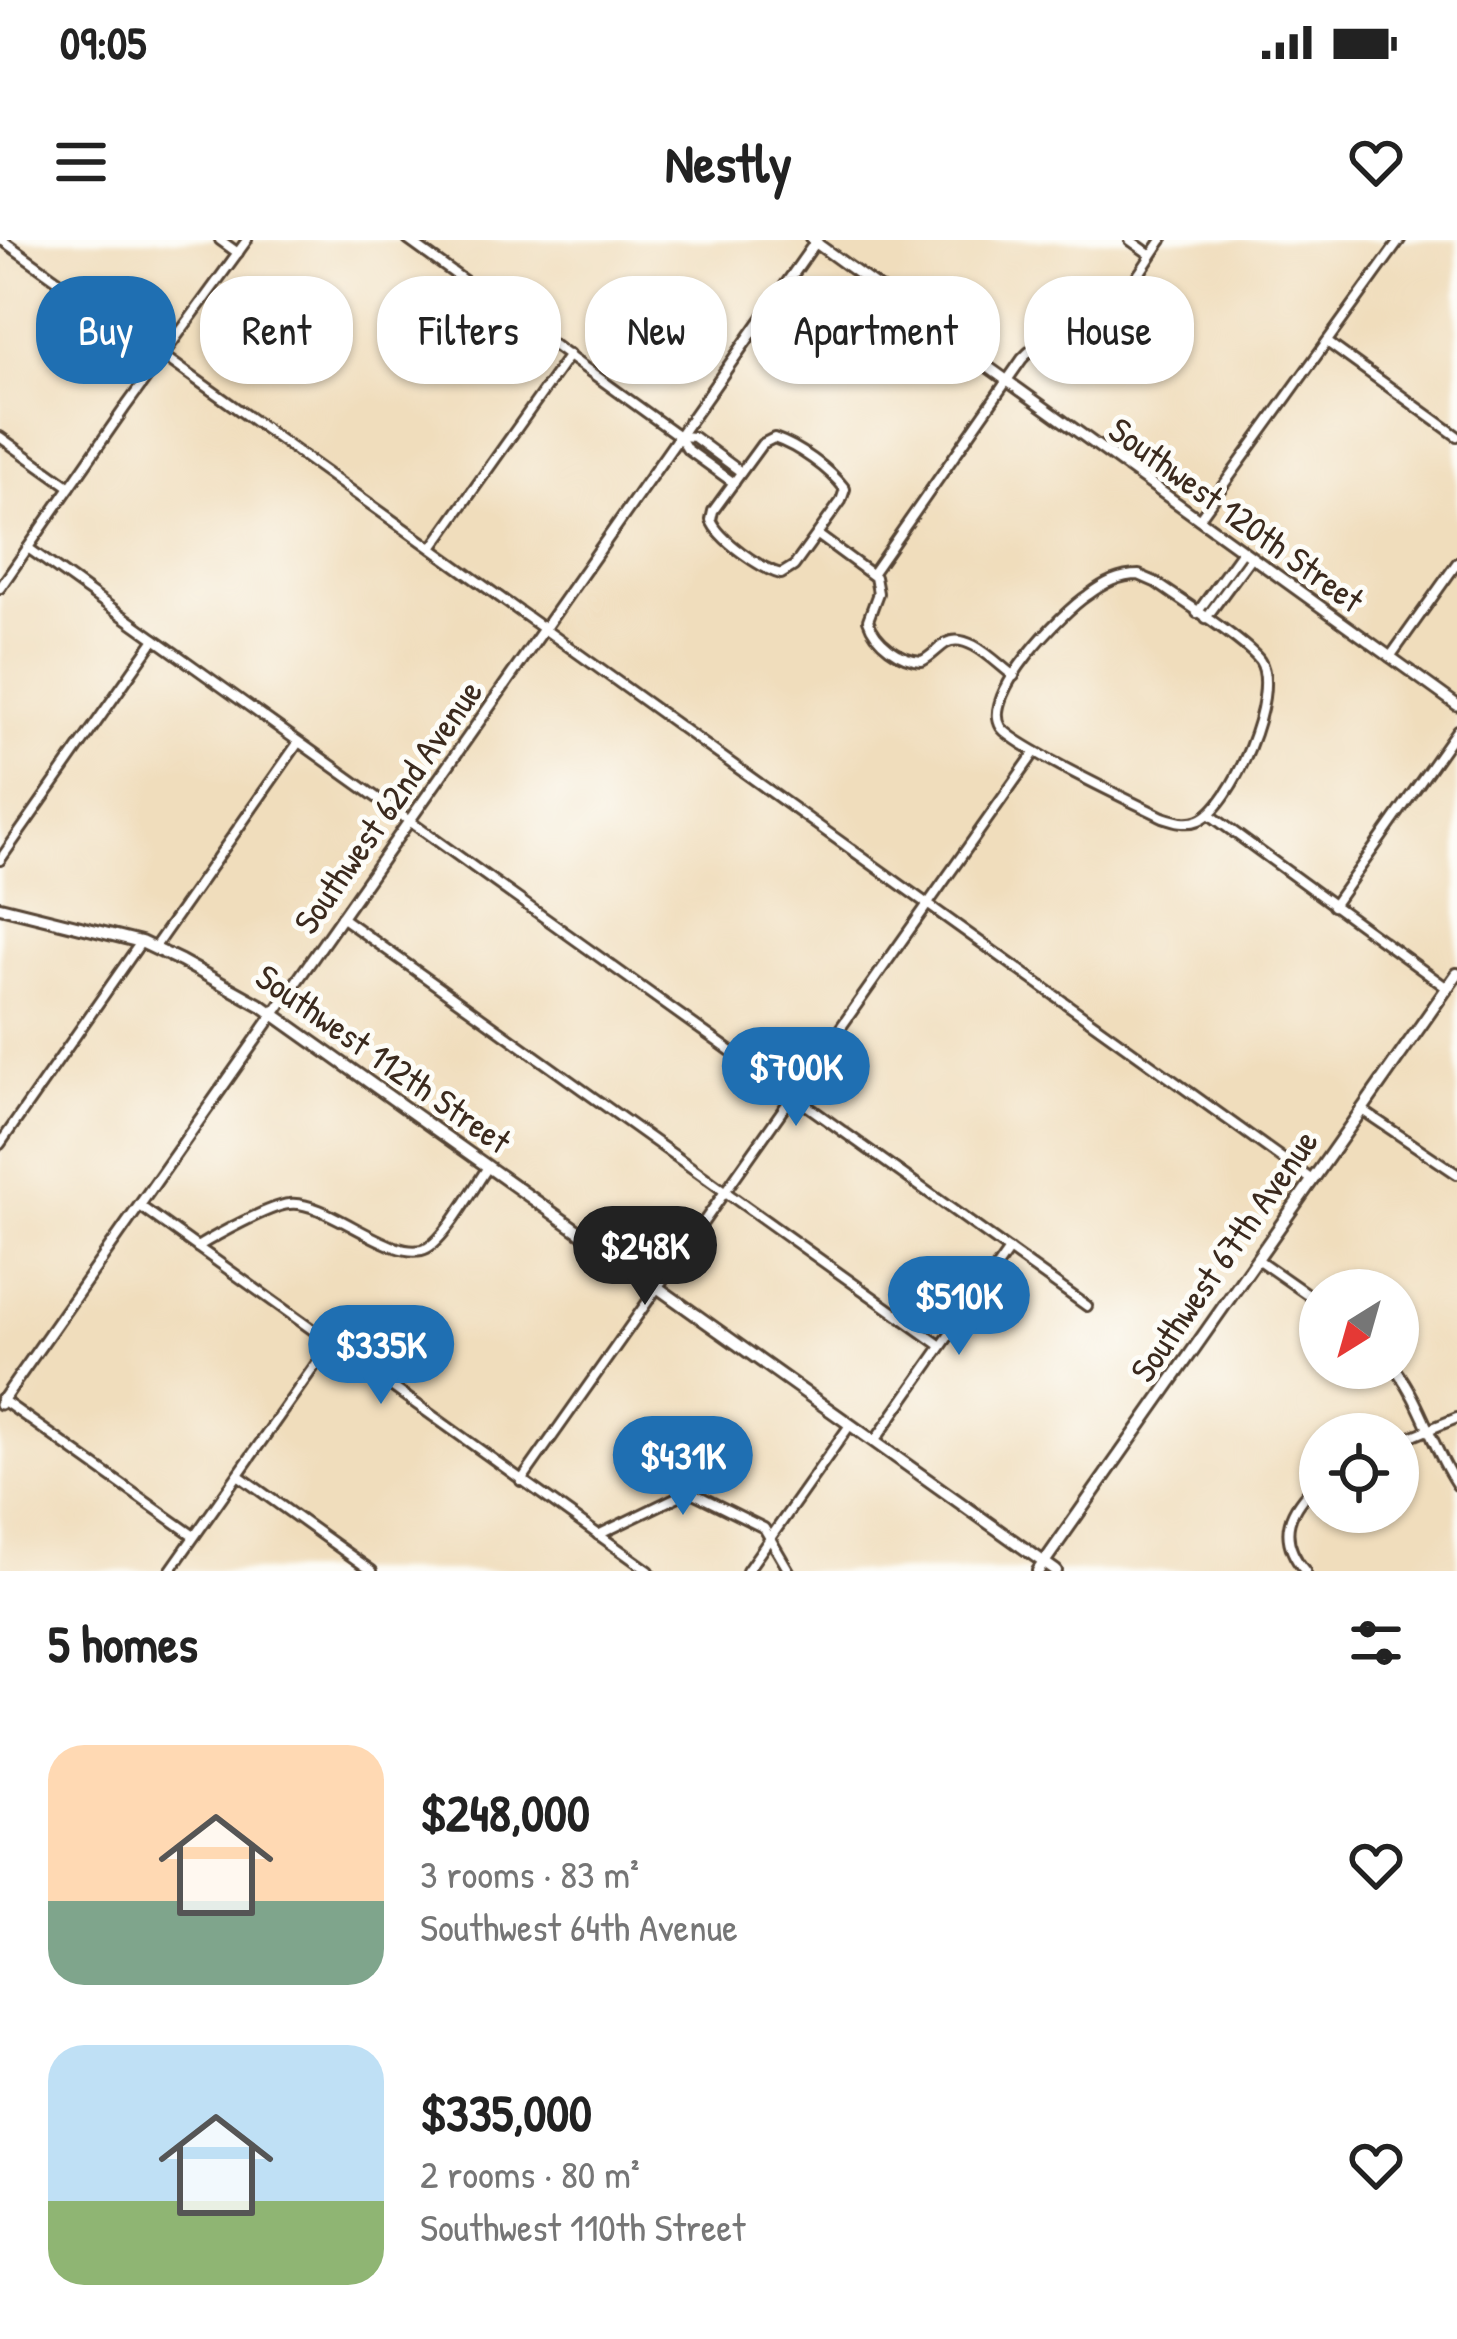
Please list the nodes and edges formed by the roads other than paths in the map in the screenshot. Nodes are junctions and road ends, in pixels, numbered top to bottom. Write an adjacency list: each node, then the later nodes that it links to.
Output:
1 (2, 240): 11 (street)
2 (220, 240): 9 (street)
3 (247, 240): 9 (street)
4 (408, 240): 14 (street)
5 (1130, 240): 10 (street)
6 (1162, 240): 10 (street)
7 (1400, 240): 13 (street)
8 (815, 241): 16 (street, Southwest 120th Street); 18 (street, Southwest 62nd Avenue)
9 (238, 253): 12 (street)
10 (1151, 255): 16 (street)
11 (52, 276)
12 (176, 339)
13 (1327, 342): 19 (street); 24 (street)
14 (568, 355): 18 (street); 27 (street)
15 (176, 365): 27 (street)
16 (1006, 381): 24 (street, Southwest 120th Street); 30 (street)
17 (144, 384): 23 (street)
18 (679, 436): 21 (street); 22 (street); 33 (street, Southwest 62nd Avenue)
19 (1457, 436)
20 (0, 437): 23 (street)
21 (741, 472): 22 (street); 25 (street)
22 (734, 483): 25 (street)
23 (70, 487): 26 (street)
24 (1199, 519): 28 (street, Southwest 120th Street)
25 (818, 535): 30 (street)
26 (28, 548): 31 (street); 34 (street)
27 (432, 548): 33 (street)
28 (1246, 554): 32 (street); 35 (street, Southwest 120th Street)
29 (1457, 563): 35 (street)
30 (872, 574): 36 (street)
31 (0, 588)
32 (1202, 615): 36 (street); 41 (street)
33 (544, 629): 42 (street, Southwest 62nd Avenue); 44 (street)
34 (155, 639): 39 (street); 43 (street)
35 (1390, 657): 37 (street, Southwest 120th Street)
36 (1014, 676): 40 (street)
37 (1457, 705)
38 (1457, 730): 45 (street)
39 (299, 742): 42 (street); 49 (street)
40 (1035, 752): 41 (street); 44 (street)
41 (1209, 814): 45 (street)
42 (409, 821): 47 (street, Southwest 62nd Avenue); 53 (street)
43 (0, 860)
44 (928, 903): 53 (street); 58 (street)
45 (1333, 906): 51 (street)
46 (0, 907): 48 (main road, Southwest 112th Street)
47 (341, 917): 52 (street, Southwest 62nd Avenue); 59 (street)
48 (141, 942): 49 (main road, Southwest 112th Street); 55 (street)
49 (154, 948): 52 (main road, Southwest 112th Street)
50 (1457, 974): 51 (main road, Southwest 67th Avenue)
51 (1448, 988): 54 (main road, Southwest 67th Avenue)
52 (274, 1014): 56 (main road, Southwest 112th Street); 60 (street, Southwest 62nd Avenue)
53 (793, 1096): 59 (street); 62 (street)
54 (1362, 1110): 57 (street); 58 (main road, Southwest 67th Avenue)
55 (0, 1144)
56 (488, 1167): 61 (street); 64 (main road, Southwest 112th Street)
57 (1457, 1174)
58 (1312, 1180): 63 (main road, Southwest 67th Avenue)
59 (725, 1192): 64 (street); 68 (street)
60 (140, 1206): 61 (street); 70 (street, Southwest 62nd Avenue)
61 (197, 1247): 67 (street)
62 (1009, 1250): 66 (street); 68 (street)
63 (1257, 1259): 65 (street); 83 (main road, Southwest 67th Avenue)
64 (658, 1288): 72 (main road, Southwest 112th Street); 77 (street)
65 (1299, 1289)
66 (1087, 1306)
67 (330, 1344): 76 (street); 77 (street)
68 (941, 1346): 75 (street)
69 (1409, 1389): 73 (street)
70 (1, 1400): 81 (street)
71 (1457, 1418): 73 (street)
72 (850, 1425): 75 (main road, Southwest 112th Street); 82 (street)
73 (1428, 1430): 74 (street); 78 (street)
74 (1419, 1434)
75 (874, 1442): 83 (main road, Southwest 112th Street)
76 (238, 1475): 81 (street); 85 (street)
77 (521, 1481): 80 (street)
78 (1457, 1485)
79 (1299, 1504): 90 (street)
80 (598, 1535): 82 (street); 86 (street)
81 (195, 1536): 84 (street)
82 (771, 1537): 87 (street); 88 (street)
83 (1041, 1567): 89 (main road, Southwest 112th Street)
84 (170, 1571)
85 (373, 1571)
86 (649, 1571)
87 (747, 1571)
88 (789, 1571)
89 (1056, 1571)
90 (1305, 1571)

